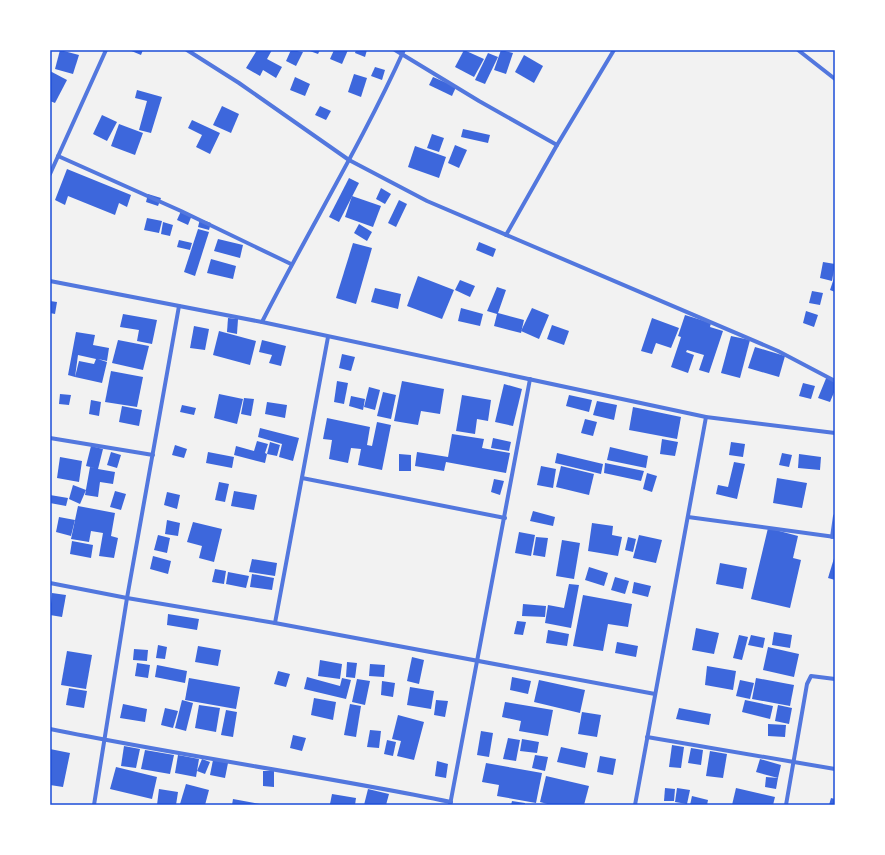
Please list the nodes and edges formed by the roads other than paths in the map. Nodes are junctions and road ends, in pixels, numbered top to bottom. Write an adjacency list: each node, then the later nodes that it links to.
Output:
1 (106, 50): 9 (street)
2 (187, 50): 10 (street)
3 (395, 50): 6 (street)
4 (614, 50): 8 (street)
5 (798, 50): 7 (street)
6 (403, 52): 8 (street); 10 (street)
7 (835, 79)
8 (557, 145): 12 (street)
9 (58, 156): 11 (street); 13 (street)
10 (349, 160): 12 (street); 13 (street)
11 (50, 174)
12 (506, 235): 19 (street)
13 (291, 264): 16 (street)
14 (50, 281): 15 (street)
15 (179, 306): 16 (street); 23 (street)
16 (262, 322): 17 (street)
17 (328, 337): 18 (street); 24 (street)
18 (530, 379): 20 (street); 27 (street)
19 (835, 381)
20 (706, 417): 21 (street); 26 (street)
21 (835, 434)
22 (50, 438): 23 (street)
23 (153, 455): 30 (street)
24 (302, 478): 27 (street); 31 (street)
25 (835, 516): 28 (street)
26 (688, 517): 28 (street); 34 (street)
27 (505, 518): 32 (street)
28 (834, 537)
29 (50, 583): 30 (street)
30 (127, 598): 31 (street); 37 (street)
31 (275, 623): 32 (street)
32 (479, 661): 34 (street); 40 (street)
33 (835, 679): 38 (street)
34 (655, 694): 36 (street)
35 (50, 729): 37 (street)
36 (647, 737): 38 (street); 42 (street)
37 (105, 740): 40 (street); 41 (street)
38 (794, 761): 39 (street); 43 (street)
39 (835, 769)
40 (451, 804)
41 (94, 805)
42 (635, 805)
43 (786, 805)

